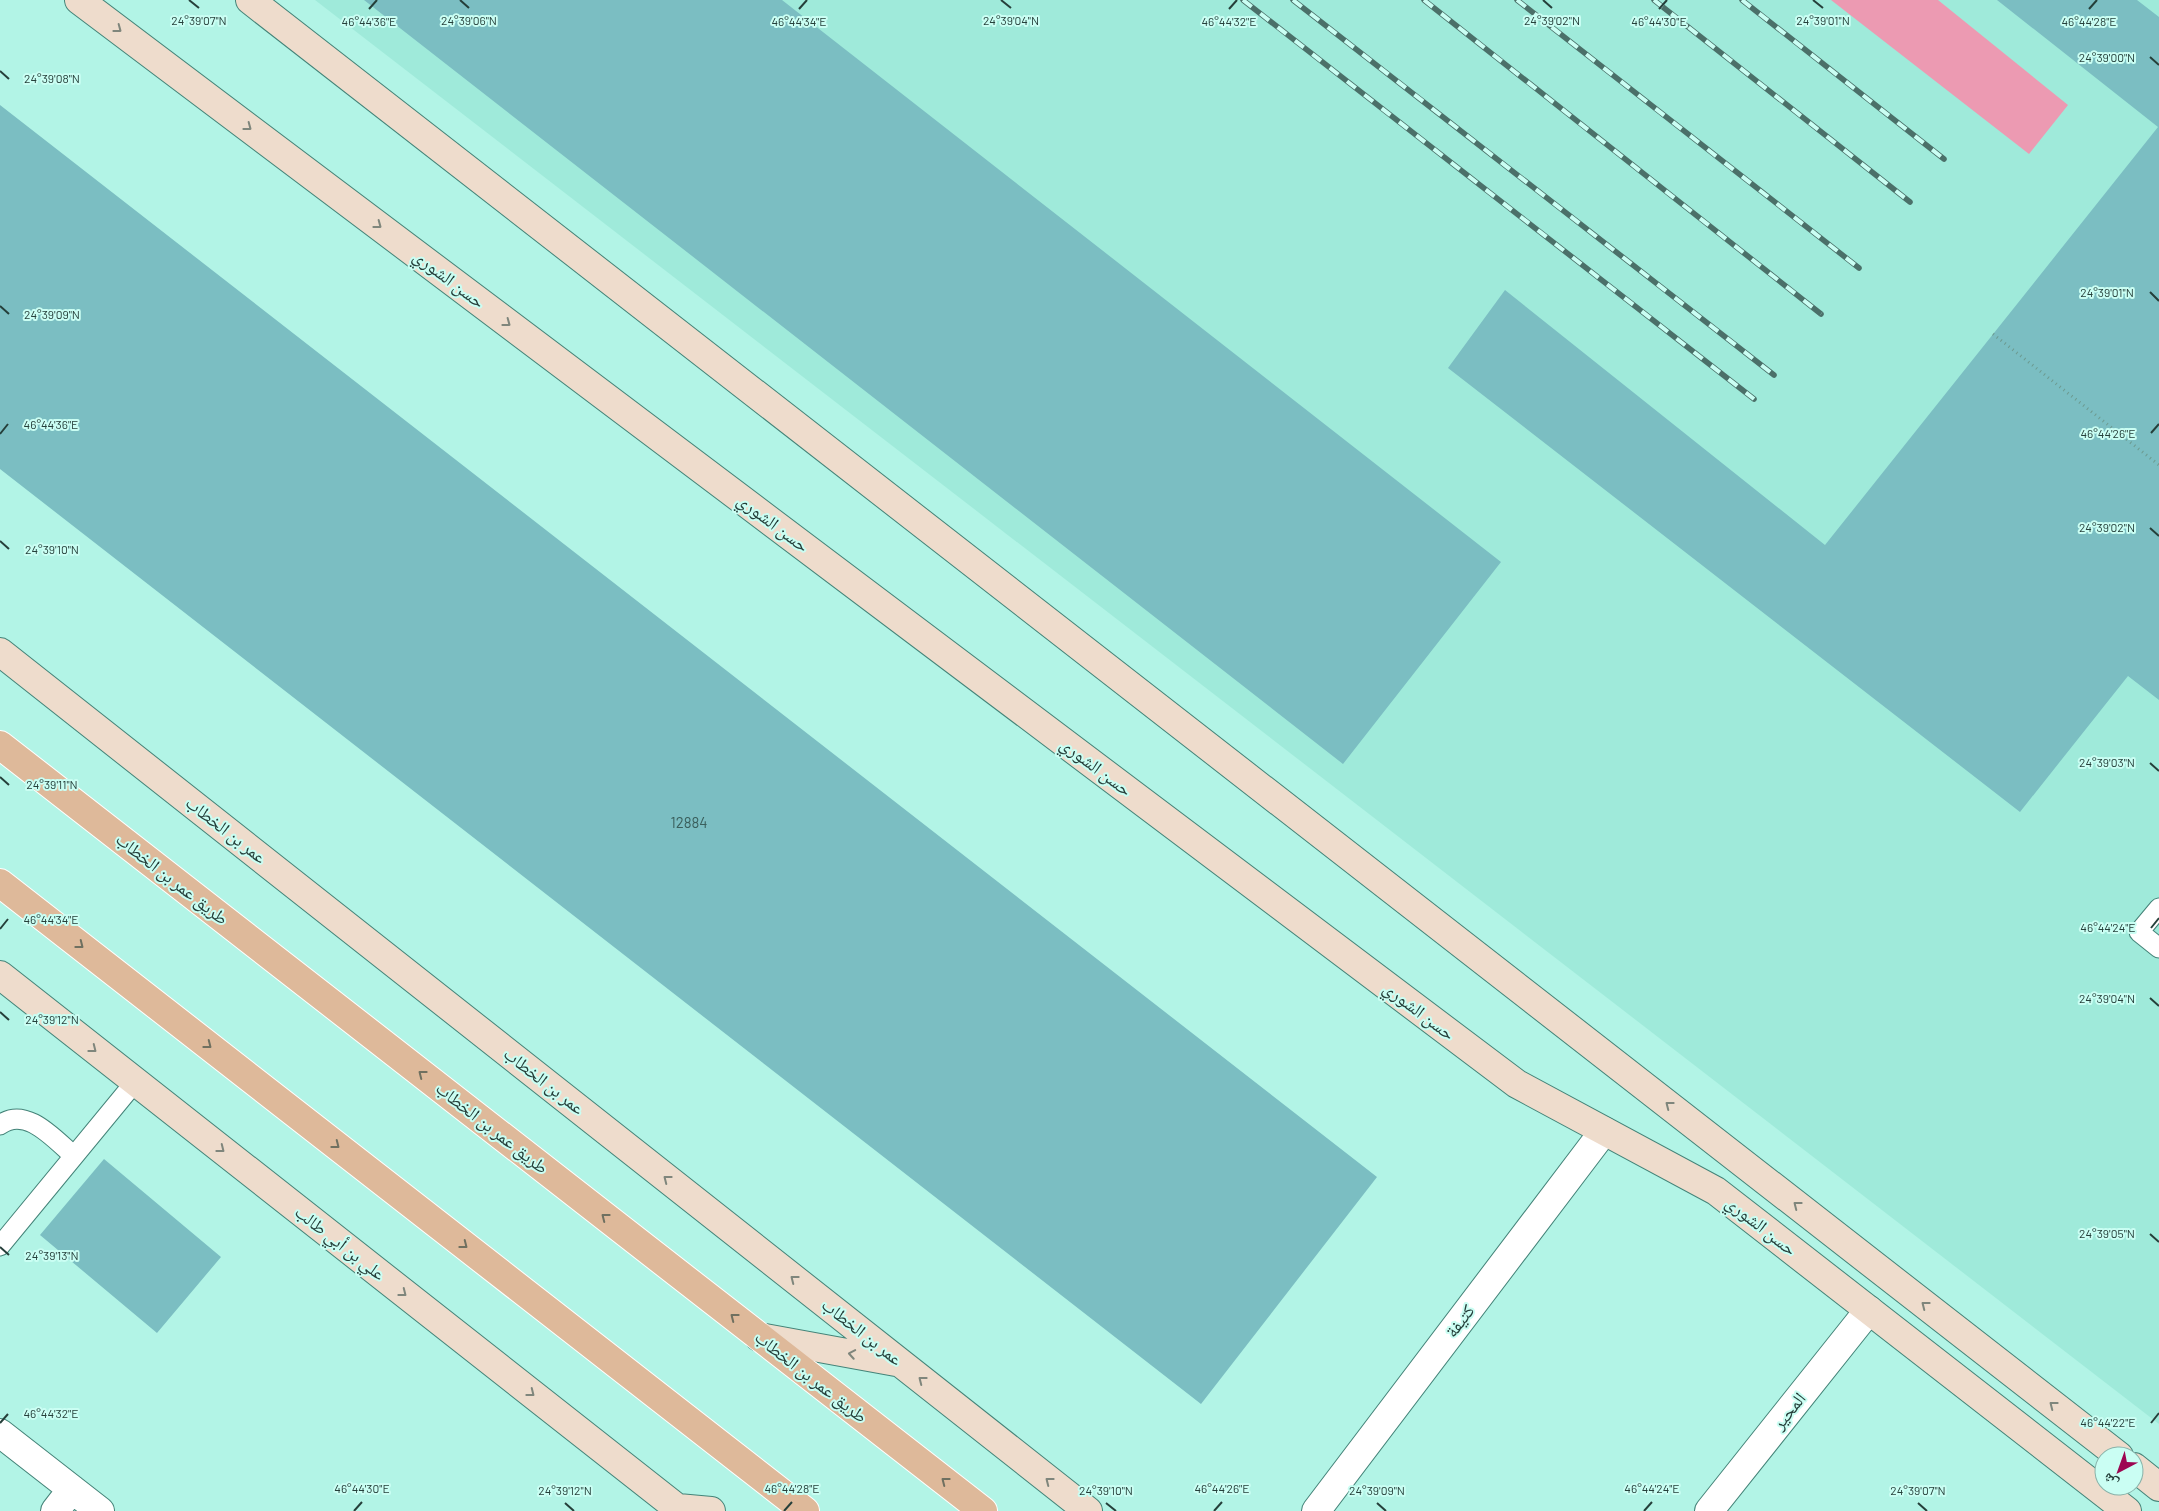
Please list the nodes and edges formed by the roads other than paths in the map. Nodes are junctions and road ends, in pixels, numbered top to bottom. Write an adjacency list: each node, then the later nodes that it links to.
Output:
1 (79, 0): 11 (street, حسن الشوري, one-way to 11)
2 (250, 0): 18 (street, one-way to 2)
3 (0, 652): 16 (street, عمر بن الخطاب, one-way to 3)
4 (0, 745): 15 (main road, طريق عمر بن الخطاب, one-way to 4)
5 (0, 883): 26 (main road, one-way to 26)
6 (2159, 908): 7 (lane)
7 (2159, 948)
8 (0, 975): 9 (street, علي بن أبي طالب, one-way to 9)
9 (135, 1082): 12 (lane); 22 (street, علي بن أبي طالب, one-way to 22)
10 (0, 1125): 12 (lane)
11 (1604, 1131): 14 (street, حسن الشوري); 29 (street, كتيفة)
12 (74, 1156): 13 (lane)
13 (0, 1246)
14 (1869, 1310): 30 (street, المحير); 31 (street, حسن الشوري)
15 (759, 1337): 16 (street, one-way to 15); 27 (main road, طريق عمر بن الخطاب, one-way to 15)
16 (900, 1363): 28 (street, عمر بن الخطاب, one-way to 16)
17 (0, 1433): 21 (street)
18 (2107, 1446)
19 (2144, 1475): 20 (street)
20 (2159, 1487)
21 (72, 1489): 23 (street); 24 (street)
22 (679, 1510): 25 (street)
23 (55, 1511)
24 (100, 1511)
25 (710, 1511)
26 (805, 1511)
27 (983, 1511)
28 (1088, 1511)
29 (1316, 1511)
30 (1709, 1511)
31 (2127, 1511)

